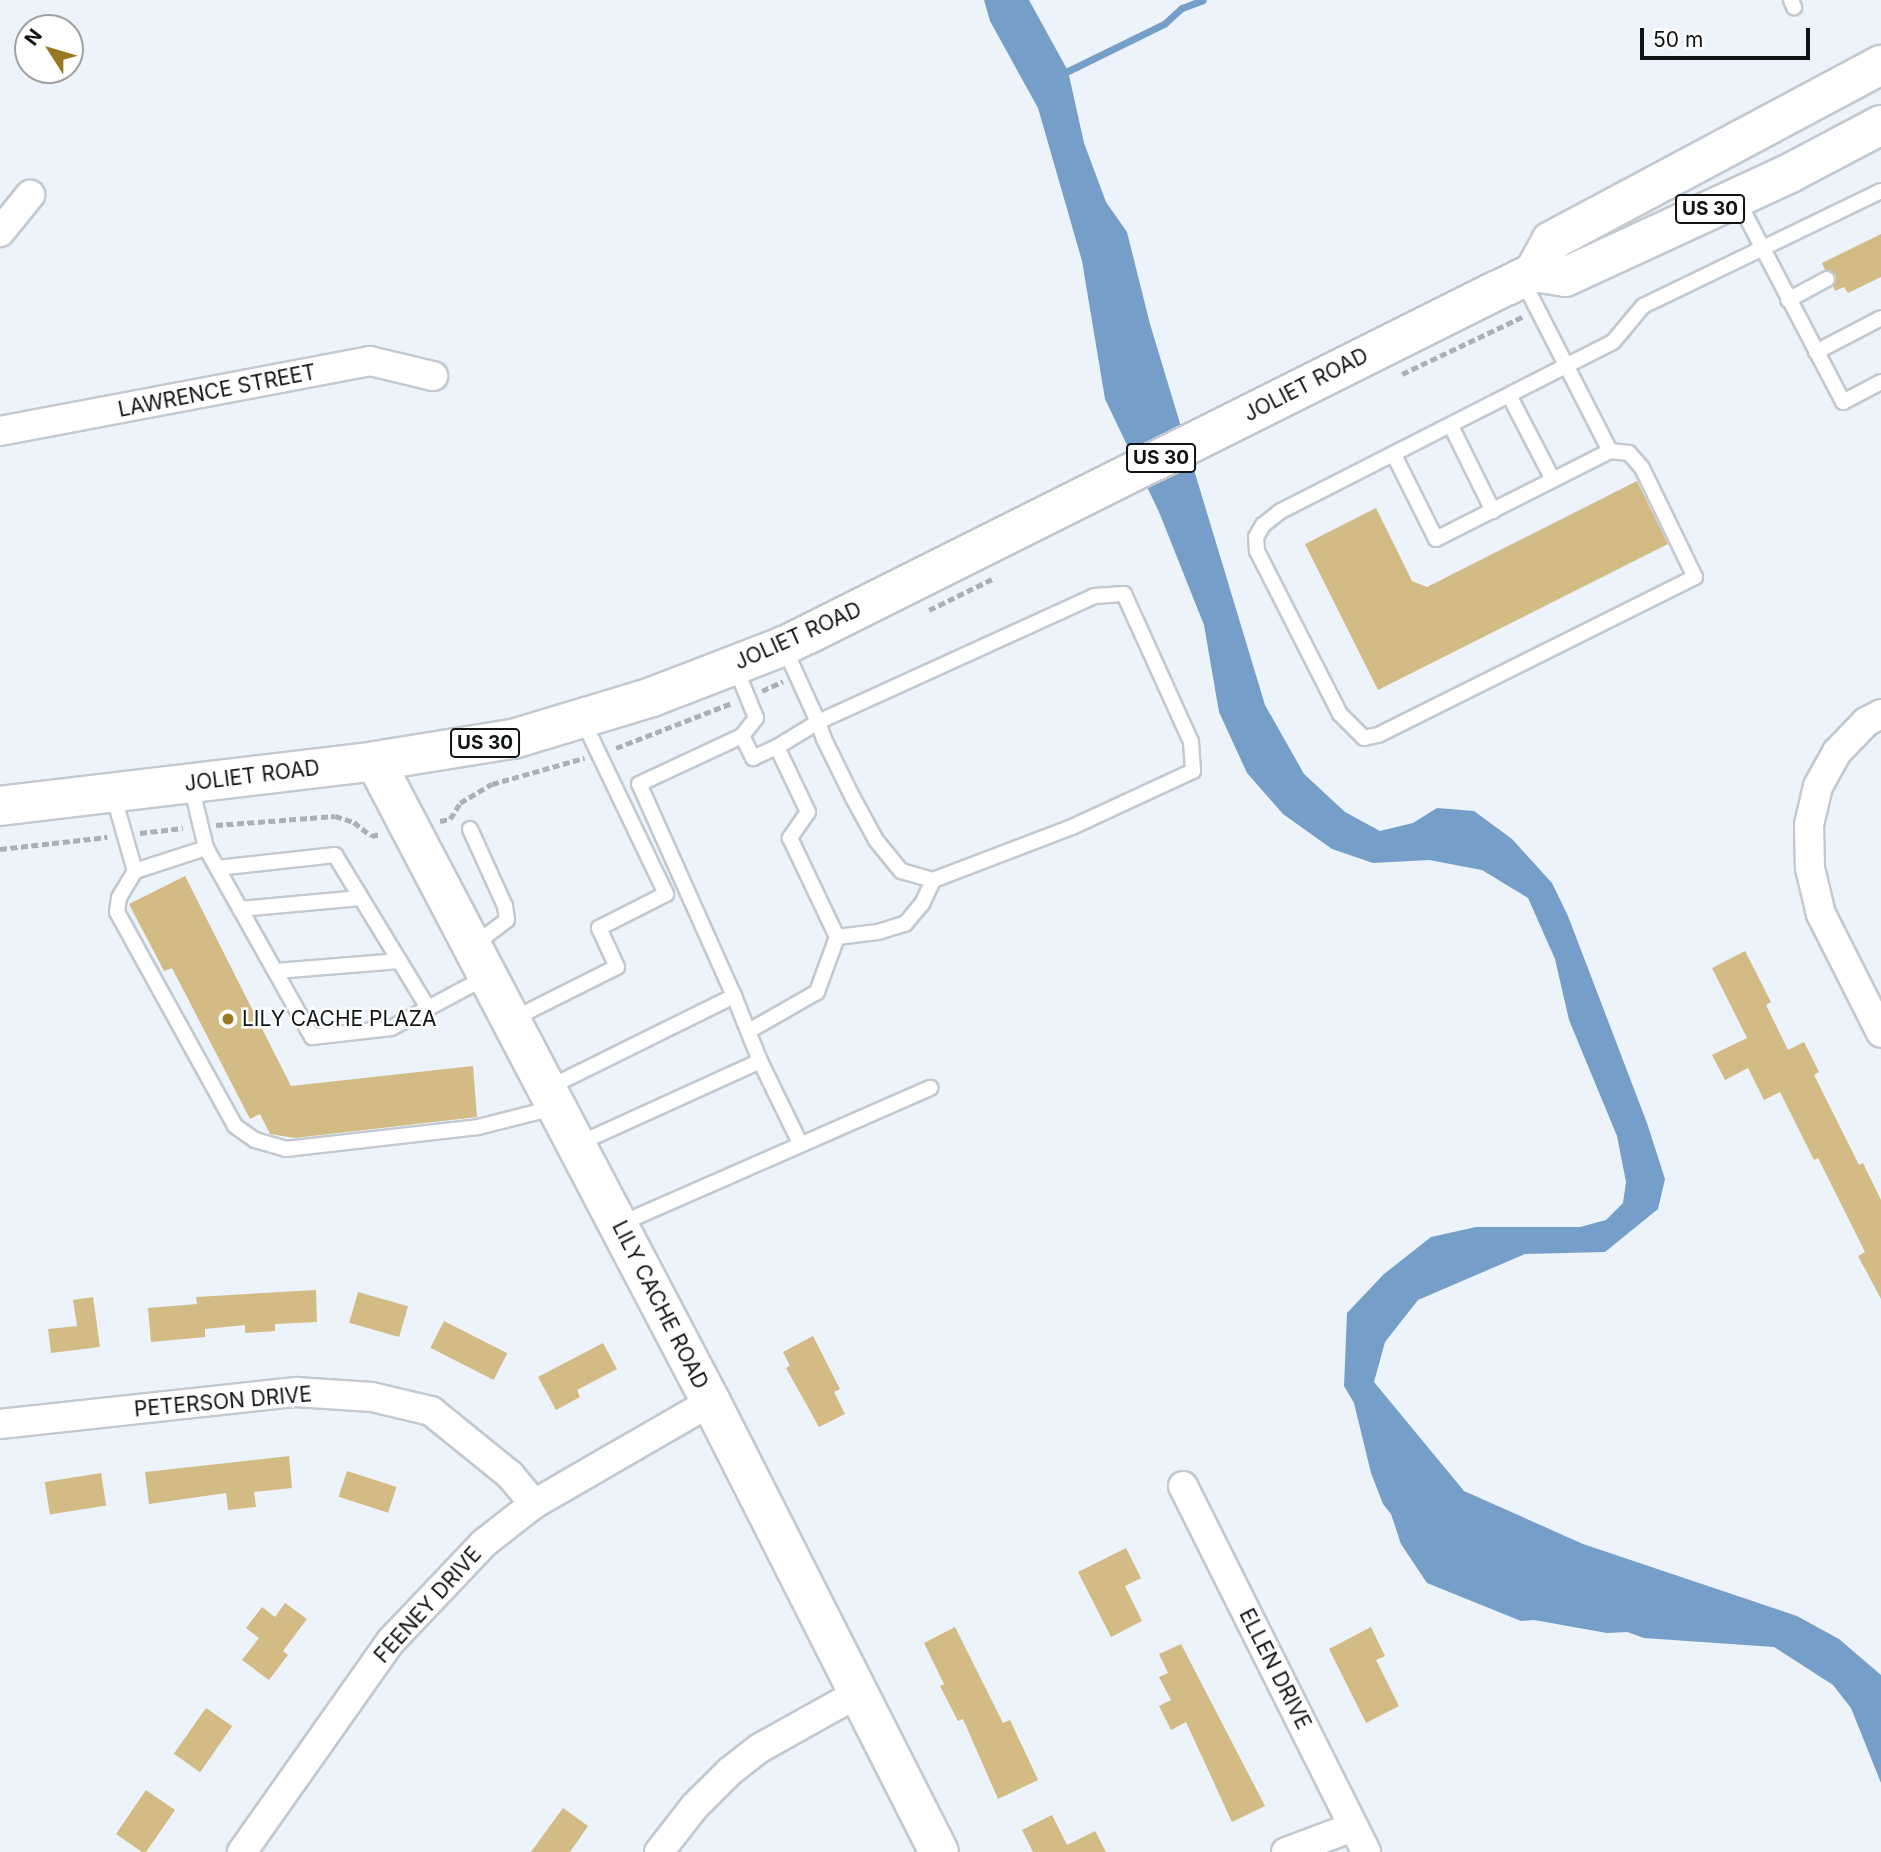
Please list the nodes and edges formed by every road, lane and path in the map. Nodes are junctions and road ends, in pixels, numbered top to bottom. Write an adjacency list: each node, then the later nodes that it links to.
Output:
1 (1881, 65): 8 (main road, US 30)
2 (1881, 125): 5 (main road, US 30)
3 (1881, 191): 7 (lane)
4 (30, 195): 6 (street)
5 (1736, 197): 7 (lane); 8 (main road, US 30)
6 (0, 232)
7 (1763, 250): 10 (lane); 13 (lane)
8 (1528, 275): 13 (lane); 23 (main road, JOLIET ROAD / US 30)
9 (1827, 279): 10 (lane)
10 (1788, 300): 12 (lane)
11 (1880, 319): 12 (lane)
12 (1816, 352): 15 (lane)
13 (1567, 368): 16 (lane); 19 (lane)
14 (433, 376): 18 (street, LAWRENCE STREET)
15 (1881, 382)
16 (1510, 397): 17 (lane); 21 (lane)
17 (1451, 426): 20 (lane); 22 (lane)
18 (0, 431)
19 (1609, 451): 20 (lane); 21 (lane)
20 (1394, 455): 22 (lane)
21 (1553, 480): 22 (lane)
22 (1493, 510)
23 (784, 646): 24 (main road, JOLIET ROAD / US 30); 27 (lane)
24 (734, 665): 26 (main road, JOLIET ROAD / US 30); 28 (lane)
25 (1881, 714): 49 (street)
26 (582, 718): 30 (main road, JOLIET ROAD / US 30); 47 (lane)
27 (818, 722): 29 (lane); 38 (lane); 38 (lane)
28 (742, 736): 29 (lane); 45 (lane)
29 (777, 747): 41 (lane)
30 (375, 761): 31 (main road, JOLIET ROAD / US 30); 43 (main road, LILY CACHE ROAD)
31 (191, 783): 32 (main road, JOLIET ROAD / US 30); 35 (lane)
32 (112, 793): 33 (main road, JOLIET ROAD / US 30); 37 (lane)
33 (0, 806)
34 (470, 829): 43 (lane)
35 (206, 848): 36 (lane); 37 (lane)
36 (217, 868): 39 (lane); 40 (lane)
37 (135, 871): 52 (lane)
38 (933, 880): 41 (lane)
39 (361, 898): 40 (lane); 42 (lane)
40 (240, 909): 44 (lane)
41 (837, 937): 48 (lane)
42 (400, 961): 44 (lane); 46 (lane)
43 (481, 961): 46 (lane); 47 (main road, LILY CACHE ROAD)
44 (276, 971): 46 (lane)
45 (734, 996): 48 (lane); 52 (lane)
46 (428, 1009)
47 (511, 1019): 52 (main road, LILY CACHE ROAD)
48 (750, 1031): 50 (lane)
49 (1881, 1033)
50 (760, 1061): 53 (lane); 54 (lane)
51 (930, 1088): 54 (lane)
52 (552, 1098): 53 (main road, LILY CACHE ROAD)
53 (577, 1145): 55 (main road, LILY CACHE ROAD)
54 (801, 1145): 55 (lane)
55 (618, 1225): 56 (main road, LILY CACHE ROAD)
56 (711, 1402): 59 (street, FEENEY DRIVE); 60 (main road, LILY CACHE ROAD)
57 (0, 1424): 59 (street, PETERSON DRIVE)
58 (1183, 1486): 61 (street, ELLEN DRIVE)
59 (534, 1504): 62 (street, FEENEY DRIVE)
60 (860, 1692): 63 (street); 64 (main road, LILY CACHE ROAD)
61 (1353, 1827): 65 (street); 66 (street, ELLEN DRIVE)
62 (242, 1852)
63 (659, 1852)
64 (939, 1852)
65 (1286, 1852)
66 (1366, 1852)

